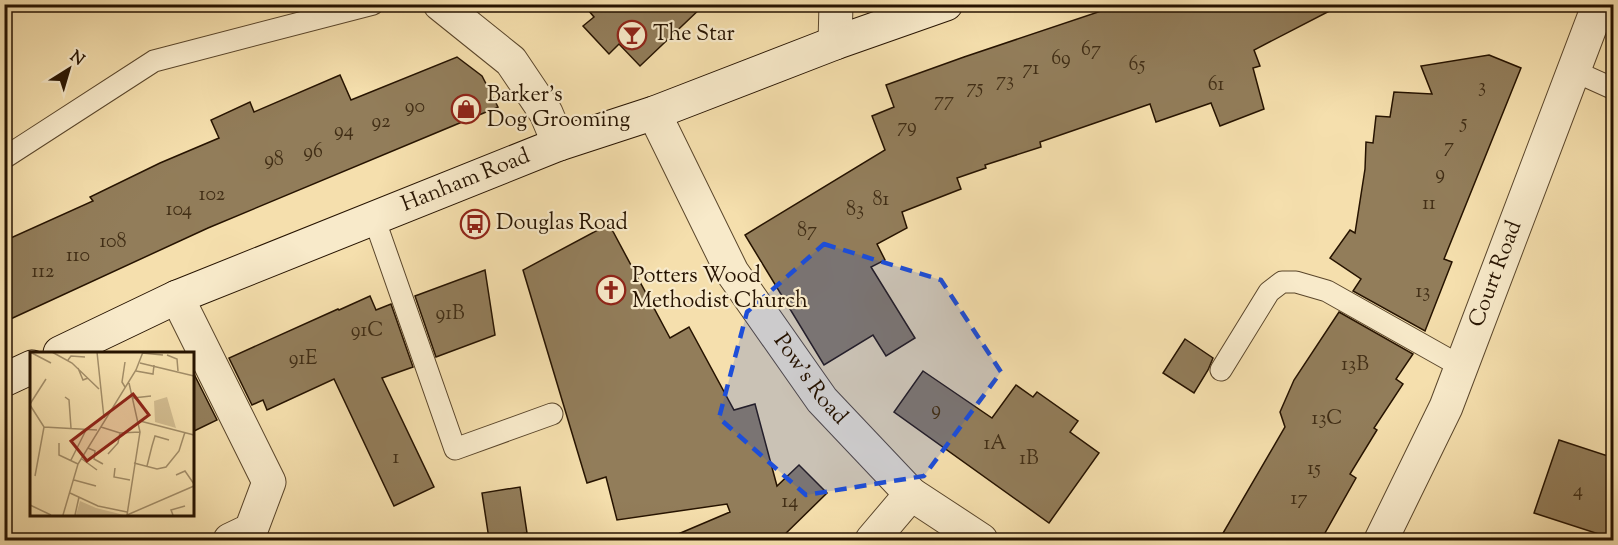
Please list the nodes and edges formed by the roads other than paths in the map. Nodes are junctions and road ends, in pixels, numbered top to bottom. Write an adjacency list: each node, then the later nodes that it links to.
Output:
1 (373, 4): 11 (lane)
2 (440, 4): 10 (street)
3 (836, 4): 6 (street)
4 (946, 4): 6 (street, Hanham Road)
5 (1599, 4): 7 (street, Court Road)
6 (835, 43): 9 (street, Hanham Road)
7 (1574, 71): 8 (lane); 15 (street, Court Road)
8 (1614, 89)
9 (654, 113): 10 (street, Hanham Road); 20 (street, Pow's Road)
10 (559, 144): 12 (street, Hanham Road)
11 (4, 158)
12 (374, 218): 13 (street, Hanham Road); 19 (lane)
13 (177, 297): 14 (street, Hanham Road); 22 (street)
14 (62, 352)
15 (1462, 367): 17 (lane); 21 (street, Court Road)
16 (30, 368): 18 (street)
17 (1221, 370)
18 (4, 380)
19 (552, 414)
20 (911, 494): 23 (street); 24 (street, Pow's Road)
21 (1383, 539)
22 (230, 540)
23 (872, 540)
24 (981, 540)

